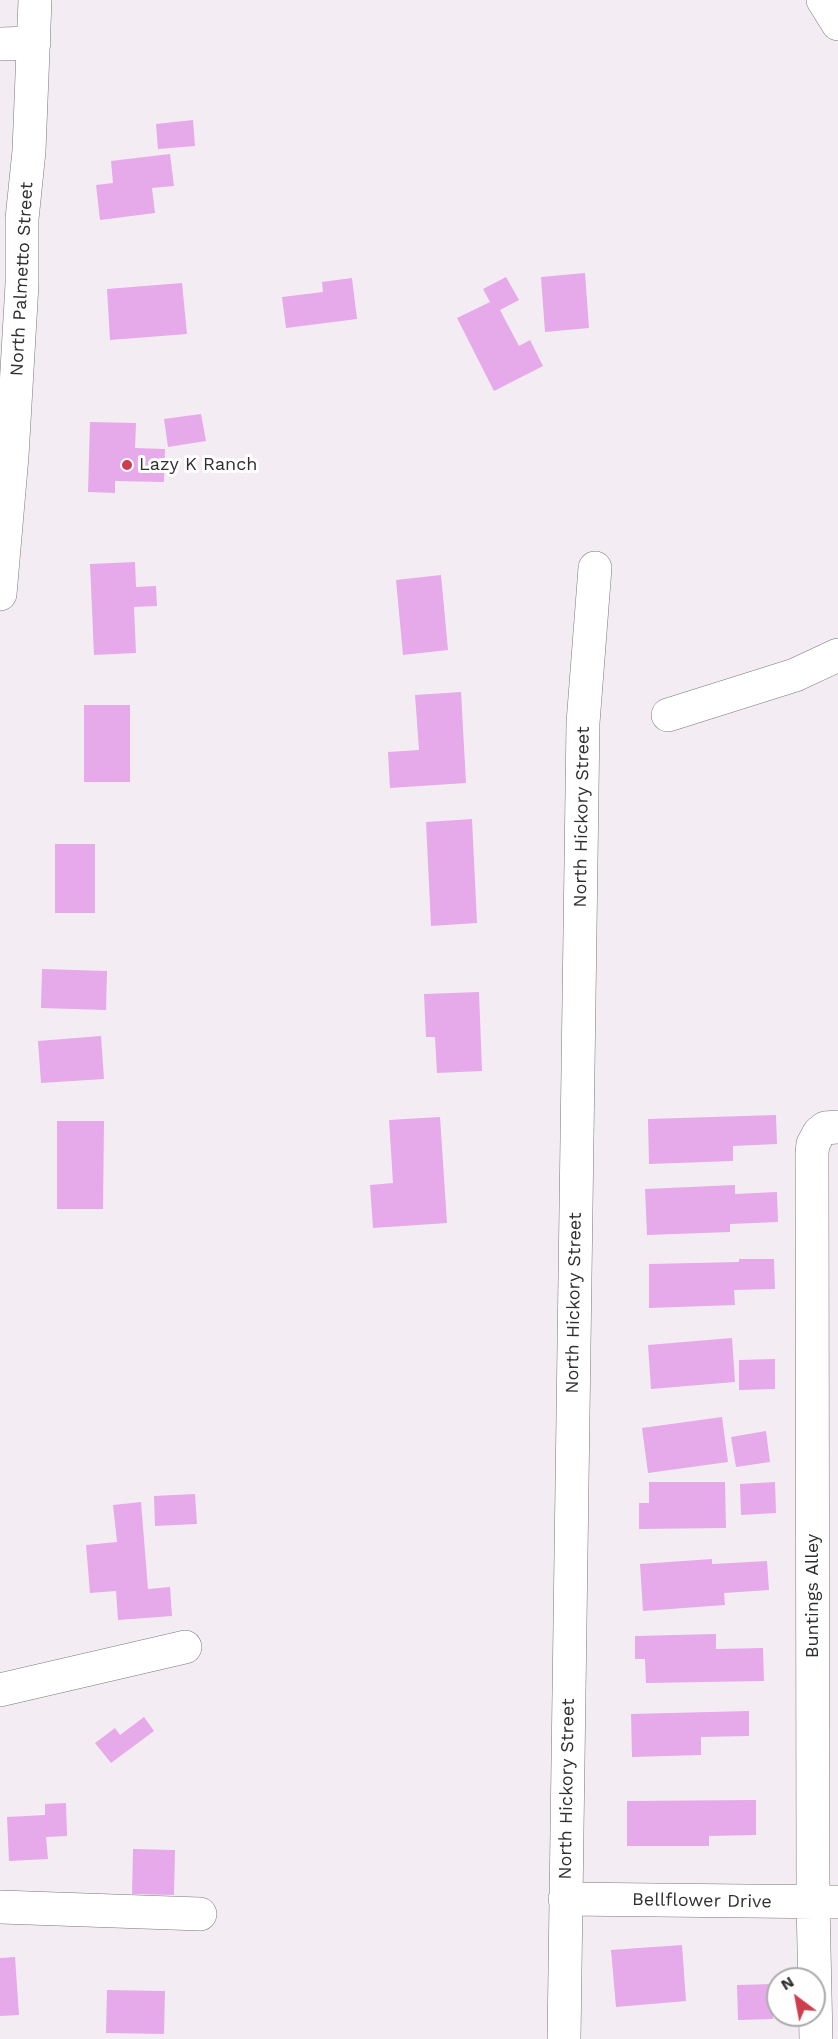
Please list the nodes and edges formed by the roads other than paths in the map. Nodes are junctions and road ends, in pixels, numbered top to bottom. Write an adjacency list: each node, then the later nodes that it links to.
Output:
1 (35, 0): 4 (street, North Palmetto Street)
2 (823, 0): 3 (street)
3 (838, 24)
4 (34, 43): 5 (street); 6 (street, North Palmetto Street)
5 (0, 44)
6 (6, 455): 8 (street, North Palmetto Street)
7 (594, 568): 15 (street, North Hickory Street)
8 (0, 594)
9 (838, 655): 10 (street)
10 (668, 715)
11 (838, 1127): 12 (street, Buntings Alley)
12 (825, 1425): 16 (street, Buntings Alley)
13 (184, 1647): 14 (street)
14 (0, 1690)
15 (565, 1899): 16 (street, Bellflower Drive); 19 (street, North Hickory Street)
16 (826, 1902): 20 (street, Buntings Alley)
17 (0, 1907): 18 (street)
18 (201, 1914)
19 (564, 2039)
20 (816, 2039)

